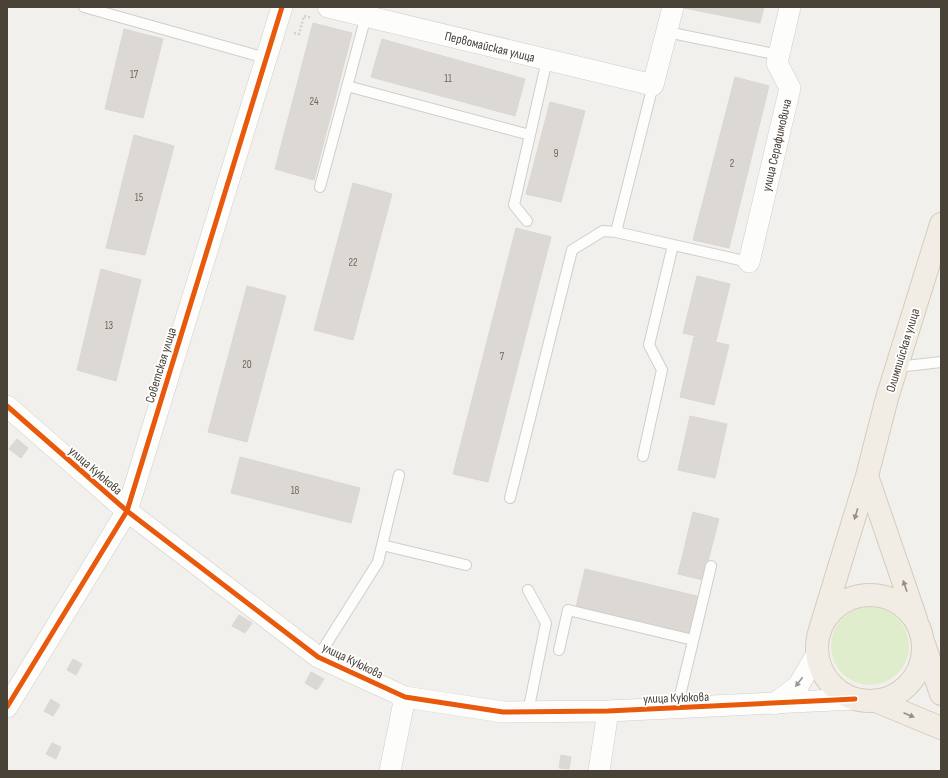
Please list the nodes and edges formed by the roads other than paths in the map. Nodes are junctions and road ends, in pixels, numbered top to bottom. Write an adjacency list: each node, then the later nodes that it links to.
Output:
1 (84, 7): 9 (lane)
2 (282, 7): 9 (street, Советская улица)
3 (673, 7): 7 (street)
4 (790, 7): 8 (street, улица Серафимовича)
5 (324, 13): 6 (street, Первомайская улица)
6 (366, 16): 10 (street, Первомайская улица); 12 (lane)
7 (667, 32): 8 (lane); 11 (street)
8 (779, 55): 19 (street, улица Серафимовича)
9 (266, 58): 27 (street, Советская улица)
10 (547, 60): 11 (street, Первомайская улица); 13 (lane)
11 (653, 85): 17 (lane)
12 (347, 86): 13 (lane); 14 (lane)
13 (530, 135): 15 (lane)
14 (320, 187)
15 (527, 221)
16 (941, 224): 21 (main road, Олимпийская улица)
17 (616, 232): 18 (lane); 26 (lane)
18 (673, 245): 19 (lane); 23 (lane)
19 (749, 262)
20 (941, 362): 21 (lane)
21 (897, 367): 25 (main road, Олимпийская улица)
22 (7, 406): 27 (street, улица Куюкова)
23 (643, 456)
24 (399, 475): 28 (lane)
25 (867, 476): 32 (main road, one-way to 25); 34 (main road, Олимпийская улица, one-way to 34)
26 (510, 498)
27 (127, 511): 36 (street, улица Куюкова); 41 (street, Советская улица)
28 (382, 545): 29 (lane); 36 (lane)
29 (466, 565)
30 (711, 566): 33 (lane)
31 (528, 590): 44 (lane)
32 (920, 632): 34 (main road); 37 (main road); 39 (main road)
33 (693, 640): 35 (lane); 42 (lane)
34 (818, 643): 39 (main road); 40 (street, one-way to 40)
35 (558, 650)
36 (318, 656): 38 (street, улица Куюкова)
37 (941, 694)
38 (405, 698): 44 (street, улица Куюкова); 46 (street)
39 (866, 700): 40 (street, улица Куюкова); 45 (main road, one-way to 45)
40 (774, 704): 42 (street, улица Куюкова)
41 (7, 707)
42 (677, 708): 43 (street, улица Куюкова)
43 (608, 711): 44 (street, улица Куюкова); 47 (street)
44 (528, 712)
45 (941, 728)
46 (390, 771)
47 (599, 771)

